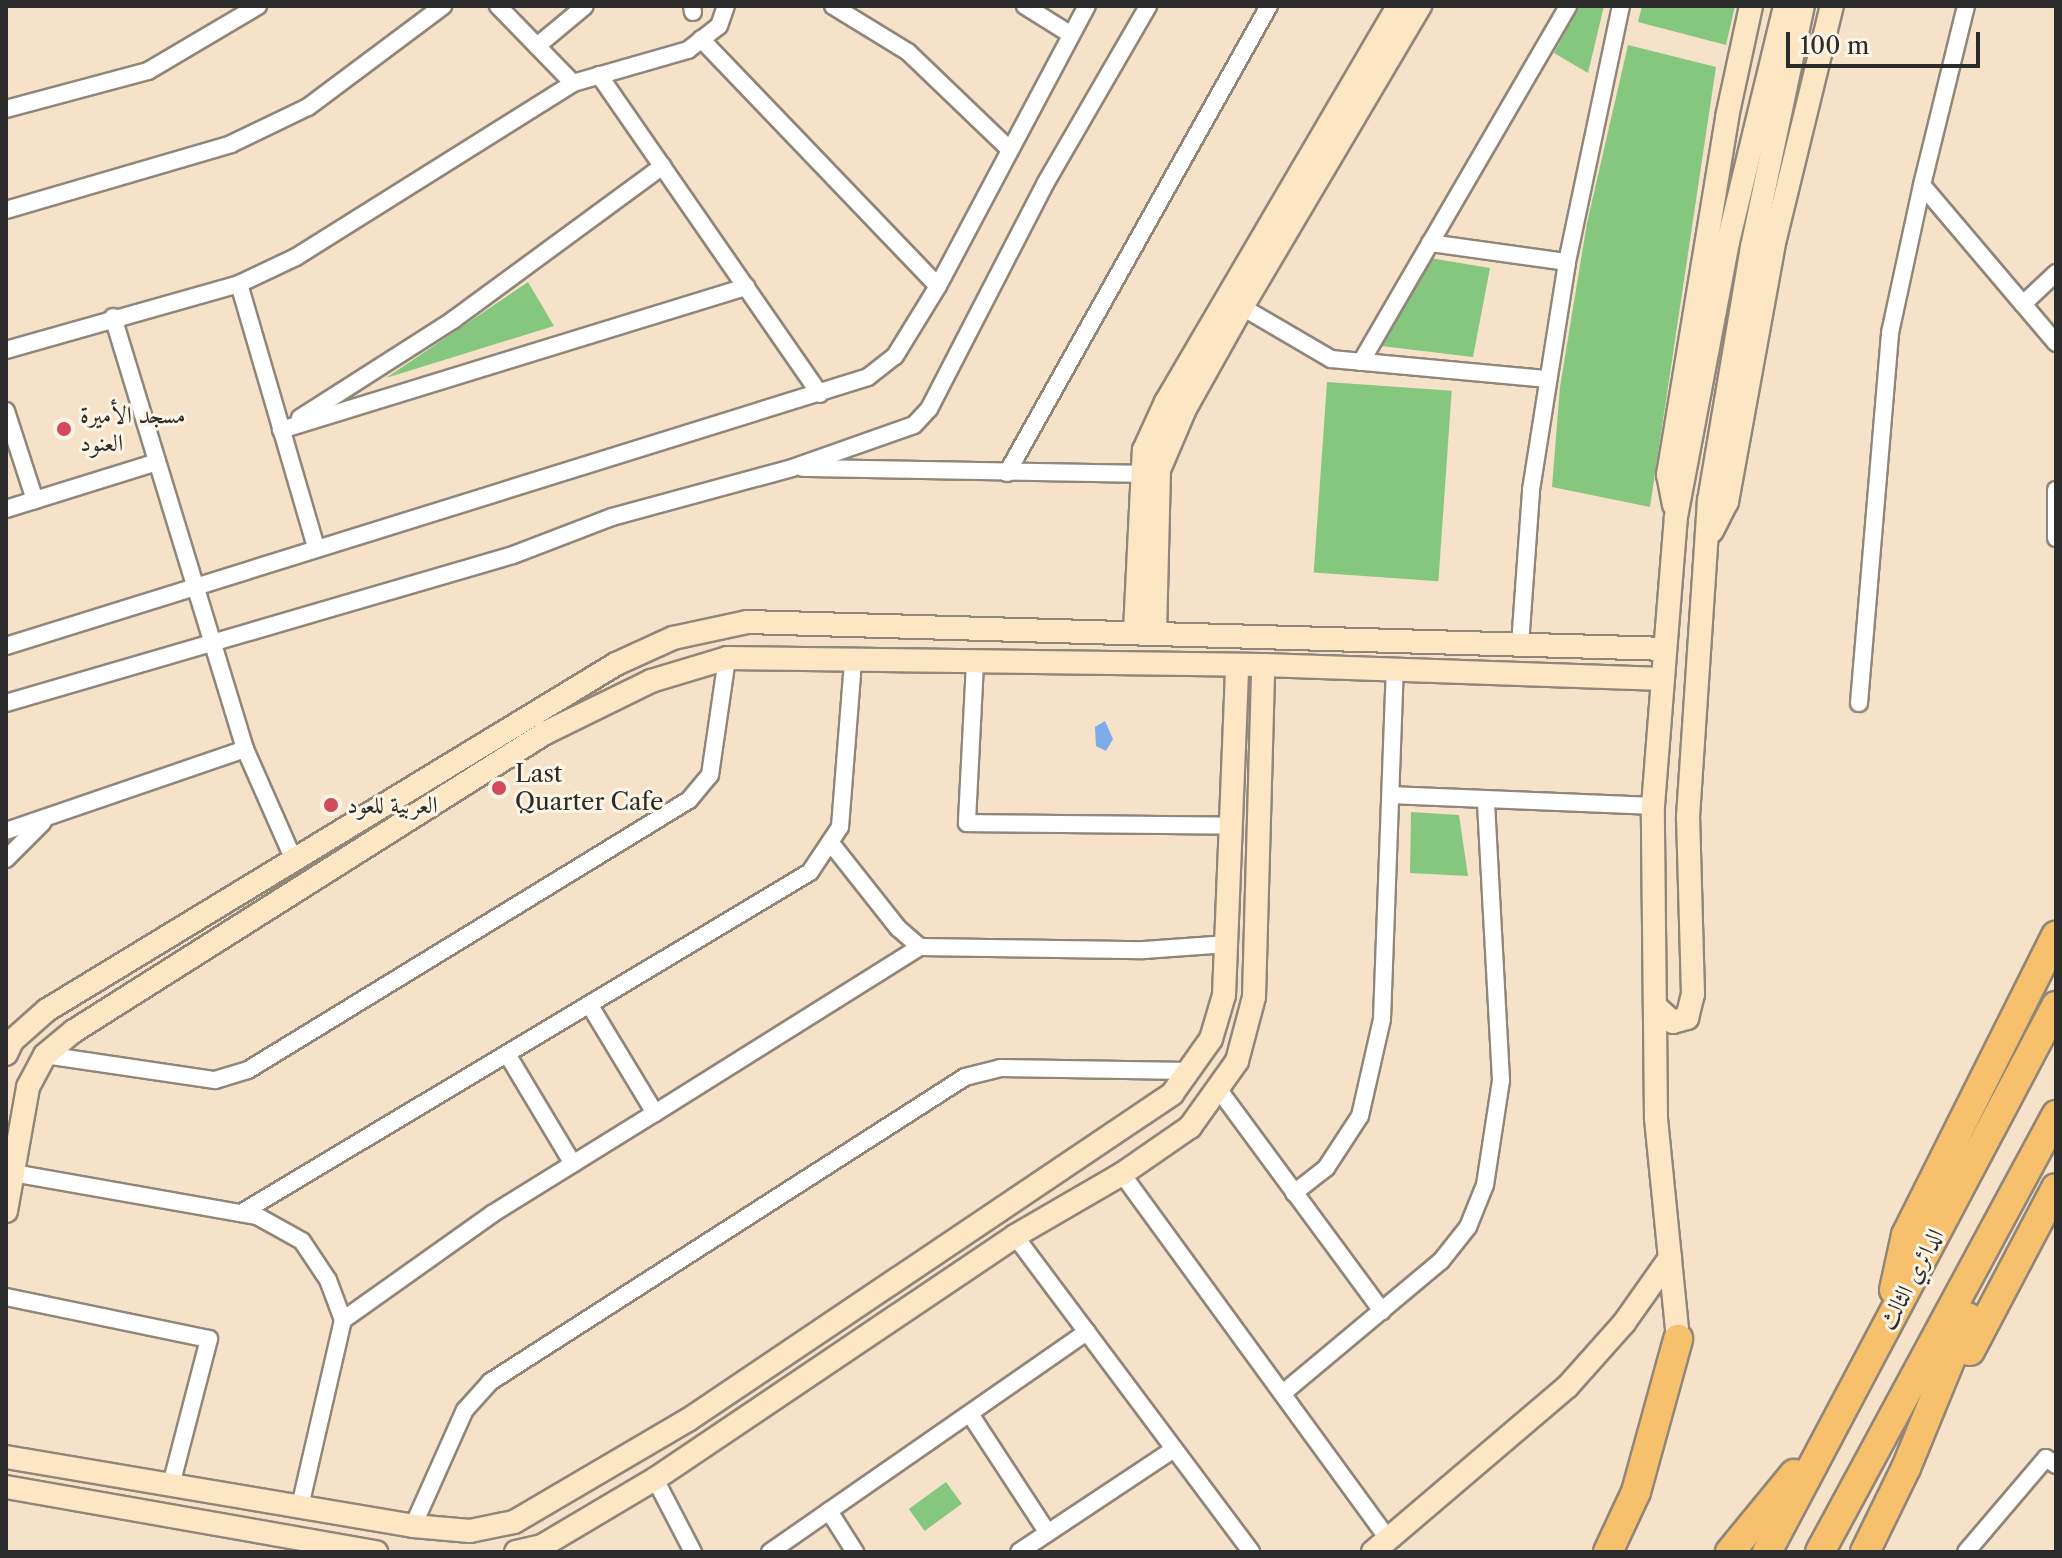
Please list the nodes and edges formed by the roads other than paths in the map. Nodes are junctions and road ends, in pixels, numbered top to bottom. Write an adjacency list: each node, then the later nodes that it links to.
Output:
1 (258, 6): 25 (street)
2 (443, 6): 29 (street)
3 (498, 6): 22 (street)
4 (585, 6): 22 (street)
5 (726, 6): 21 (street)
6 (834, 6): 26 (street)
7 (1025, 6): 20 (street)
8 (1087, 6): 20 (street)
9 (1148, 6): 47 (street)
10 (1269, 6): 48 (street)
11 (1398, 6): 49 (street)
12 (1420, 6): 37 (street)
13 (1568, 6): 30 (street)
14 (1621, 6): 31 (street)
15 (1751, 6): 53 (street)
16 (1785, 6): 53 (street)
17 (1803, 6): 55 (street)
18 (1832, 6): 55 (street)
19 (1966, 6): 28 (street)
20 (1070, 34): 26 (street)
21 (701, 39): 23 (street); 34 (street)
22 (537, 46): 24 (street)
23 (599, 75): 24 (street); 27 (street)
24 (573, 83): 33 (street)
25 (6, 109)
26 (1008, 148): 34 (street)
27 (663, 166): 35 (street); 45 (street)
28 (1922, 185): 36 (street); 71 (street)
29 (6, 210)
30 (1430, 243): 31 (street); 41 (street)
31 (1567, 262): 42 (street)
32 (2056, 273): 36 (street)
33 (239, 284): 38 (street); 45 (street)
34 (938, 286): 43 (street)
35 (747, 287): 43 (street); 45 (street)
36 (2023, 304): 39 (street)
37 (1242, 307): 41 (street); 58 (street)
38 (113, 317): 40 (street); 46 (street)
39 (2056, 343)
40 (6, 350)
41 (1361, 362): 42 (street)
42 (1548, 379): 60 (street)
43 (820, 394): 56 (street)
44 (6, 411): 51 (street)
45 (281, 430): 56 (street)
46 (157, 462): 51 (street); 57 (street)
47 (792, 468): 48 (street); 59 (street)
48 (1007, 473): 49 (street)
49 (1142, 474): 58 (street)
50 (2056, 490): 54 (street)
51 (35, 500): 52 (street)
52 (6, 509)
53 (1676, 517): 62 (street)
54 (2056, 538)
55 (1706, 543): 86 (street)
56 (316, 548): 57 (street)
57 (195, 586): 59 (street); 61 (street)
58 (1145, 633): 60 (street); 81 (street)
59 (211, 640): 70 (street); 72 (street)
60 (1520, 645): 62 (street)
61 (6, 646)
62 (1665, 649): 69 (street)
63 (727, 658): 64 (street); 90 (street); 90 (street)
64 (853, 660): 65 (street); 79 (street)
65 (975, 663): 66 (street); 77 (street)
66 (1237, 665): 67 (street); 77 (street)
67 (1263, 665): 68 (street); 92 (street)
68 (1395, 670): 69 (street); 73 (street)
69 (1663, 679): 75 (street)
70 (6, 703)
71 (1859, 703)
72 (245, 749): 76 (street); 81 (street)
73 (1391, 795): 74 (street); 99 (street)
74 (1486, 802): 75 (street); 106 (street)
75 (1653, 806): 86 (street)
76 (44, 821): 78 (street); 80 (street)
77 (1232, 826): 83 (street)
78 (6, 831)
79 (830, 842): 84 (street); 85 (street)
80 (6, 859)
81 (294, 860): 88 (street)
82 (2056, 936): 108 (highway)
83 (1228, 944): 84 (street); 91 (street)
84 (920, 947): 93 (street)
85 (589, 1004): 89 (street); 93 (street)
86 (1655, 1006): 104 (street)
87 (2056, 1006): 108 (highway, الدائري الثالث)
88 (6, 1054)
89 (507, 1054): 95 (street); 101 (street)
90 (45, 1055): 96 (street)
91 (1188, 1071): 123 (street); 123 (street)
92 (1219, 1090): 97 (street); 99 (street)
93 (655, 1113): 95 (street)
94 (2056, 1115): 103 (highway)
95 (573, 1164): 107 (street)
96 (13, 1173): 100 (street); 101 (street)
97 (1122, 1174): 102 (street); 111 (street)
98 (2056, 1188): 115 (highway)
99 (1294, 1193): 106 (street)
100 (6, 1211)
101 (241, 1213): 107 (street)
102 (1015, 1236): 109 (street); 118 (street)
103 (1985, 1251): 115 (highway); 137 (highway)
104 (1670, 1258): 110 (street); 125 (street)
105 (6, 1297): 119 (street)
106 (1382, 1311): 111 (street)
107 (343, 1320): 121 (street)
108 (1885, 1328): 113 (highway, الدائري الثالث)
109 (1087, 1332): 112 (street); 114 (street)
110 (1678, 1339): 134 (highway)
111 (1283, 1393): 125 (street)
112 (970, 1414): 122 (street); 124 (street)
113 (1835, 1424): 135 (highway); 136 (highway, الدائري الثالث)
114 (1174, 1449): 124 (street); 133 (street)
115 (1912, 1453): 138 (highway)
116 (6, 1457): 119 (street)
117 (2056, 1465): 139 (street)
118 (655, 1479): 126 (street); 129 (street)
119 (171, 1485): 121 (street)
120 (6, 1487): 127 (street)
121 (300, 1506): 123 (street)
122 (829, 1511): 130 (street); 131 (street)
123 (413, 1526)
124 (1048, 1533): 132 (street)
125 (1382, 1547)
126 (544, 1549): 128 (street)
127 (367, 1551)
128 (516, 1552)
129 (693, 1552)
130 (770, 1552)
131 (855, 1552)
132 (1019, 1552)
133 (1251, 1552)
134 (1608, 1552)
135 (1730, 1552)
136 (1767, 1552)
137 (1820, 1552)
138 (1865, 1552)
139 (1966, 1552)

